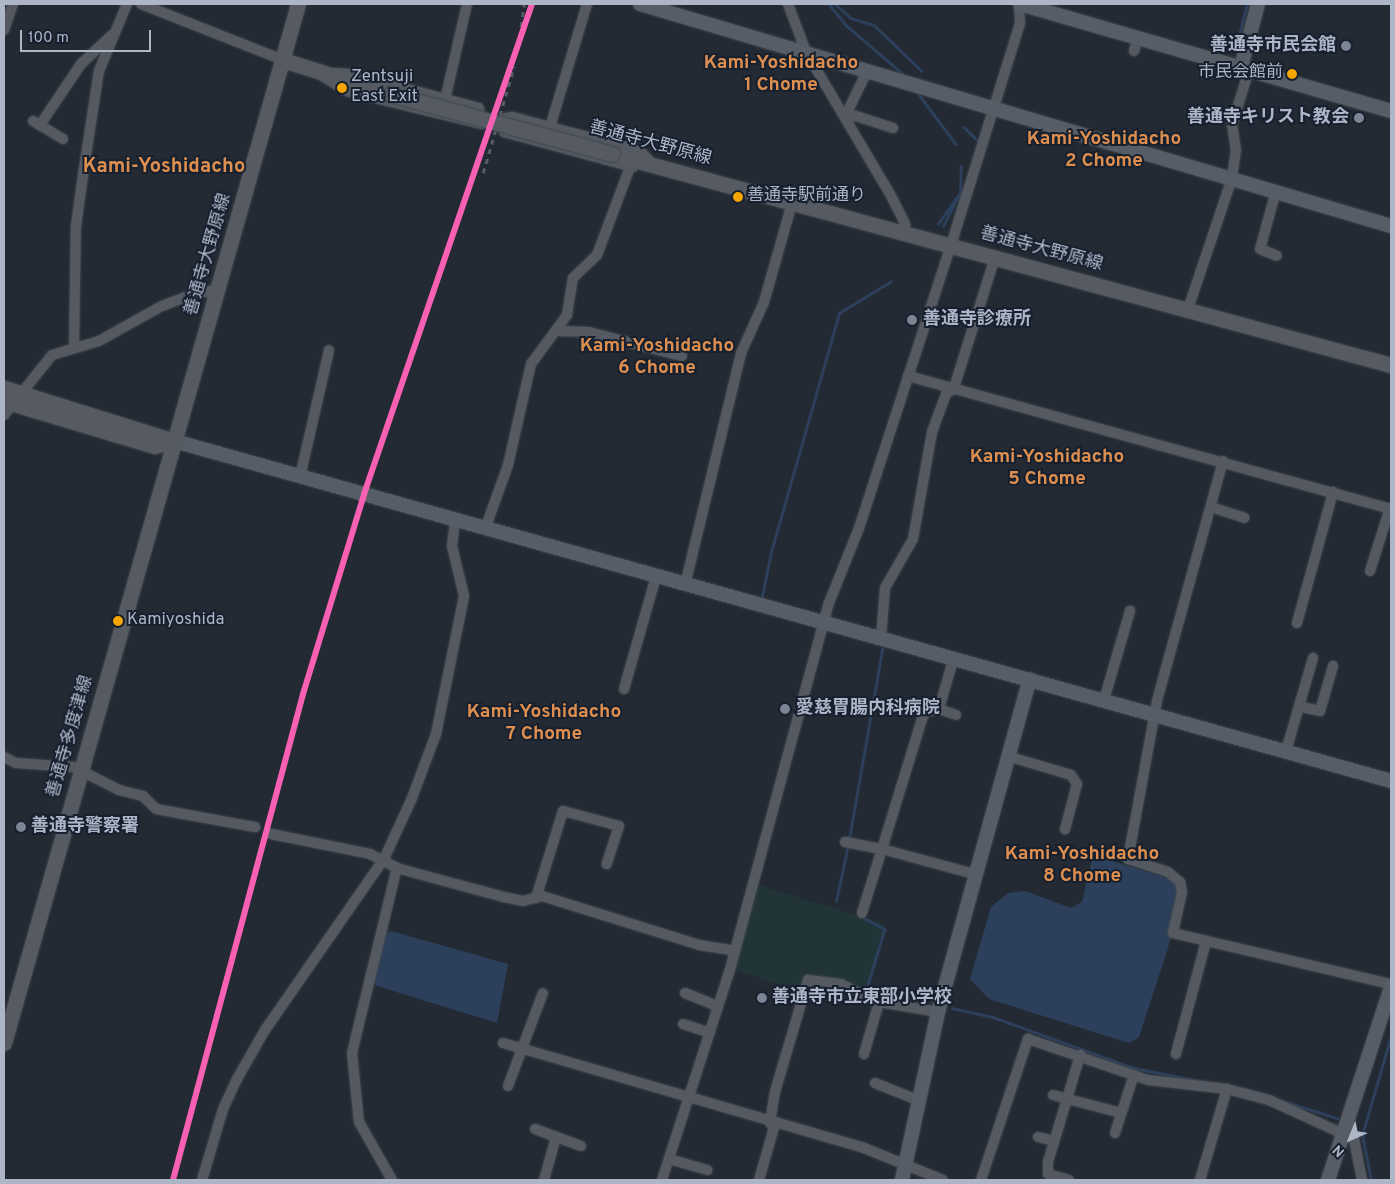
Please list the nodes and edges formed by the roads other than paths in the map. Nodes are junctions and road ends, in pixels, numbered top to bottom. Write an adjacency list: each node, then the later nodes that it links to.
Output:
1 (13, 4): 11 (street)
2 (127, 4): 12 (street)
3 (141, 4): 14 (street)
4 (298, 4): 14 (main road)
5 (467, 4): 18 (street)
6 (587, 4): 22 (street)
7 (640, 4): 13 (street)
8 (788, 4): 13 (street)
9 (1019, 4): 15 (street); 19 (street)
10 (1258, 4): 15 (street)
11 (4, 30)
12 (115, 32): 24 (street); 38 (street)
13 (806, 52): 16 (street); 21 (street)
14 (283, 60): 17 (main road, 善通寺大野原線); 35 (main road, 善通寺大野原線)
15 (1245, 68): 20 (street); 27 (street)
16 (867, 71): 19 (street); 21 (street)
17 (315, 72): 18 (street); 18 (street); 25 (main road, 善通寺大野原線, bridge)
18 (445, 100)
19 (992, 110): 27 (street); 32 (street)
20 (1391, 111)
21 (845, 117): 23 (street); 31 (street)
22 (550, 127): 25 (street); 26 (street)
23 (893, 128)
24 (62, 139)
25 (654, 164): 26 (street); 29 (main road, 善通寺大野原線)
26 (630, 167): 37 (street)
27 (1232, 178): 28 (street); 36 (street)
28 (1276, 191): 30 (street); 33 (street)
29 (792, 203): 31 (main road, 善通寺大野原線); 57 (street)
30 (1391, 226)
31 (905, 232): 32 (main road, 善通寺大野原線)
32 (951, 244): 34 (main road, 善通寺大野原線); 42 (street)
33 (1277, 256)
34 (995, 257): 36 (main road, 善通寺大野原線); 44 (street)
35 (216, 303): 38 (street); 46 (main road, 善通寺大野原線)
36 (1188, 308): 41 (main road, 善通寺大野原線)
37 (558, 331): 40 (street); 54 (street)
38 (74, 346): 45 (street)
39 (329, 350): 48 (street)
40 (682, 356)
41 (1391, 365)
42 (908, 376): 44 (street); 59 (street)
43 (4, 388): 45 (main road)
44 (954, 388): 47 (street); 61 (street)
45 (11, 403): 46 (main road)
46 (174, 441): 48 (street); 74 (main road, 善通寺多度津線)
47 (1223, 461): 49 (street); 50 (street)
48 (300, 477): 53 (street)
49 (1333, 492): 51 (street); 60 (street)
50 (1211, 507): 52 (street); 69 (street)
51 (1390, 508): 55 (street)
52 (1244, 518)
53 (456, 521): 54 (street); 81 (street)
54 (485, 530): 56 (street)
55 (1370, 572)
56 (656, 577): 57 (street); 66 (street)
57 (685, 585): 59 (street)
58 (1130, 611): 67 (street)
59 (824, 621): 61 (street); 88 (street)
60 (1297, 623)
61 (882, 638): 62 (street)
62 (954, 658): 65 (street); 68 (street)
63 (1313, 658): 71 (street)
64 (1333, 666): 71 (street)
65 (1030, 678): 67 (street); 72 (street)
66 (624, 689)
67 (1104, 700): 69 (street)
68 (939, 709): 70 (street); 80 (street)
69 (1155, 714): 71 (street); 87 (street)
70 (956, 715)
71 (1289, 752): 75 (street)
72 (1007, 756): 77 (street); 84 (street)
73 (4, 758): 74 (street)
74 (81, 770): 76 (street); 97 (main road, 善通寺多度津線)
75 (1391, 781)
76 (255, 827)
77 (1065, 829)
78 (271, 834): 81 (street)
79 (848, 842): 80 (street)
80 (882, 849): 84 (street); 86 (street)
81 (384, 859): 83 (street); 123 (street)
82 (607, 864): 85 (street)
83 (397, 867): 85 (street); 124 (street)
84 (974, 874): 94 (street)
85 (536, 898): 88 (street)
86 (862, 913)
87 (1206, 941): 89 (street); 101 (street)
88 (735, 951): 93 (street)
89 (1391, 986): 115 (street)
90 (543, 993): 99 (street)
91 (685, 994): 93 (street)
92 (879, 1002): 94 (street); 100 (street); 112 (street)
93 (718, 1006): 96 (street)
94 (938, 1012): 110 (street)
95 (683, 1024): 96 (street)
96 (710, 1033): 108 (street)
97 (4, 1043)
98 (503, 1043): 99 (street)
99 (522, 1049): 105 (street); 108 (street)
100 (864, 1054)
101 (1176, 1054)
102 (1080, 1055): 103 (street); 109 (street); 130 (street)
103 (1134, 1075): 106 (street); 111 (street)
104 (875, 1083): 110 (street)
105 (508, 1086)
106 (1227, 1088): 115 (street); 132 (street)
107 (1053, 1095): 109 (street)
108 (690, 1097): 112 (street); 120 (street)
109 (1067, 1099): 111 (street); 118 (street)
110 (920, 1101): 121 (street)
111 (1121, 1113): 114 (street)
112 (772, 1124): 121 (street); 127 (street)
113 (535, 1129): 116 (street)
114 (1114, 1133)
115 (1343, 1133): 133 (street); 134 (street)
116 (556, 1137): 119 (street); 125 (street)
117 (1038, 1137): 118 (street)
118 (1054, 1142): 131 (street)
119 (580, 1146)
120 (669, 1159): 122 (street); 126 (street)
121 (907, 1163): 128 (street); 129 (street)
122 (708, 1170)
123 (202, 1180)
124 (392, 1180)
125 (544, 1180)
126 (662, 1180)
127 (758, 1180)
128 (902, 1180)
129 (943, 1180)
130 (981, 1180)
131 (1069, 1180)
132 (1200, 1180)
133 (1328, 1180)
134 (1362, 1180)

